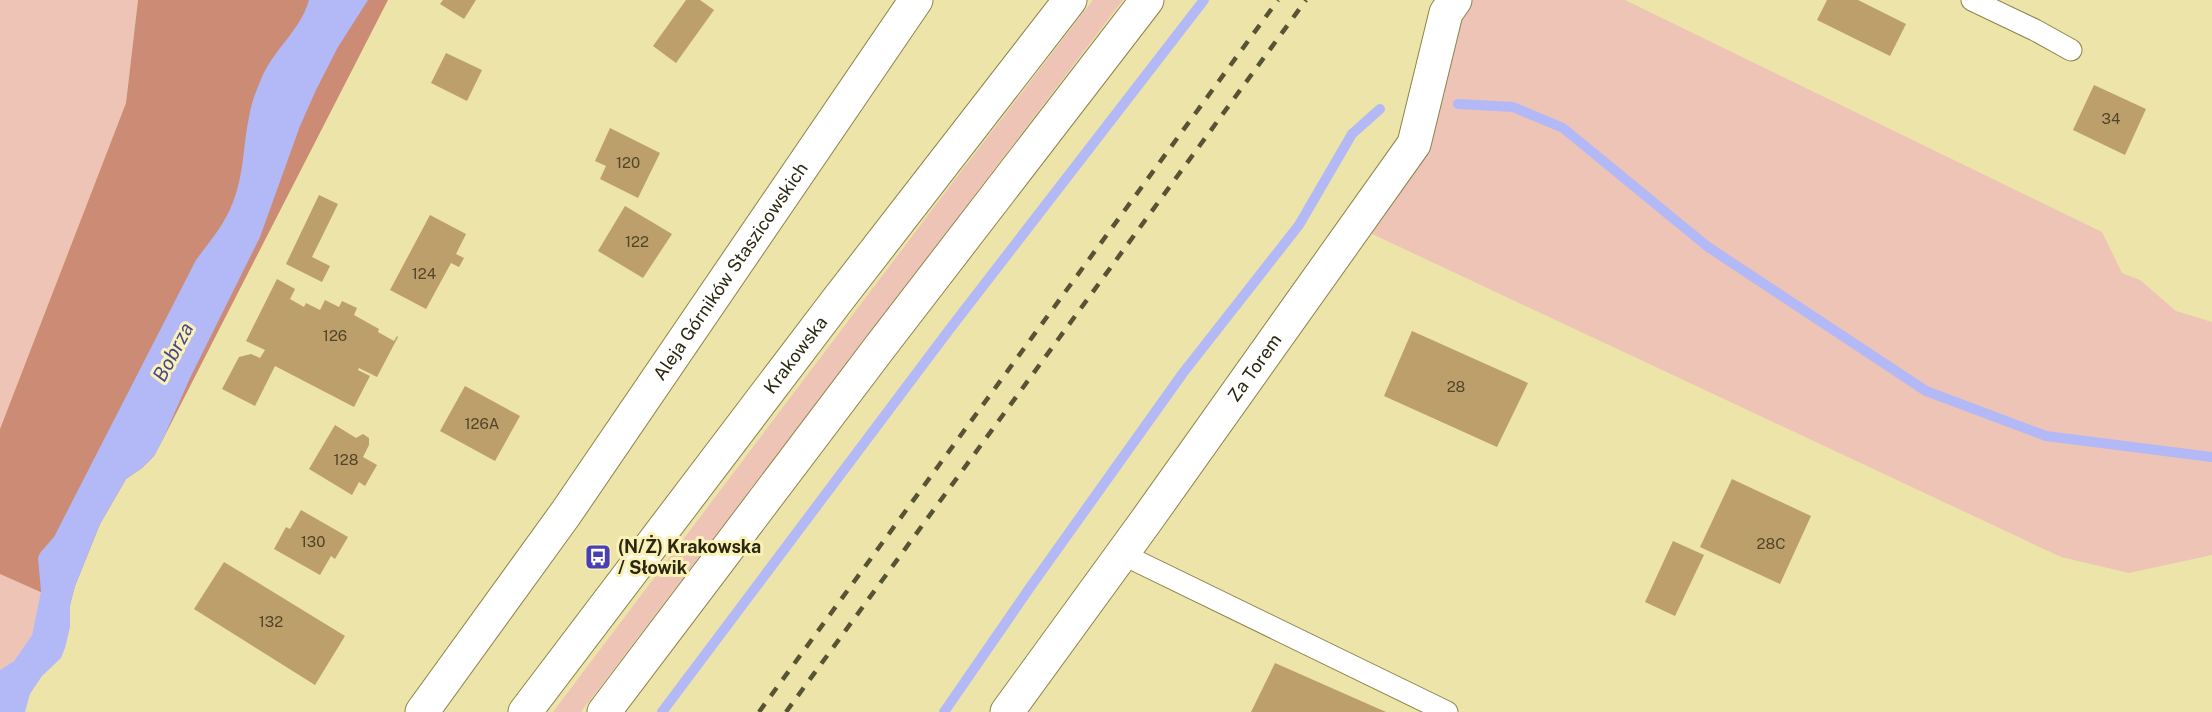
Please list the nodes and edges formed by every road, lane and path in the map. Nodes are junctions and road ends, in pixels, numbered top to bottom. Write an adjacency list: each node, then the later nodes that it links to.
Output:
1 (916, 0): 8 (main road, Aleja Górników Staszicowskich)
2 (1070, 0): 9 (main road, Krakowska)
3 (1147, 0): 10 (main road)
4 (1455, 0): 7 (main road, Za Torem)
5 (1972, 0): 6 (lane)
6 (2071, 50)
7 (1122, 554): 11 (main road, Za Torem); 12 (lane)
8 (422, 712)
9 (525, 712)
10 (604, 712)
11 (1007, 712)
12 (1447, 712)

